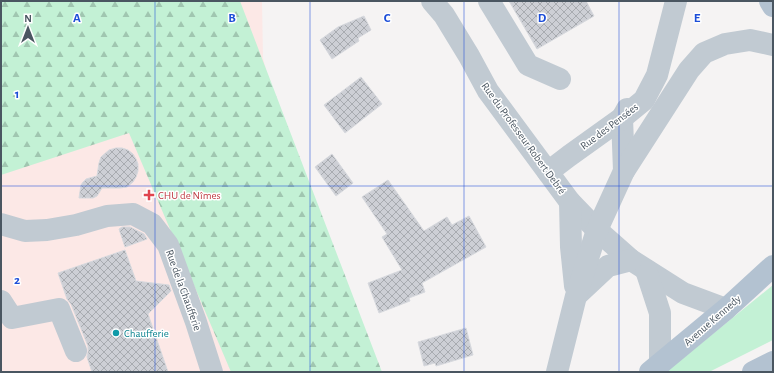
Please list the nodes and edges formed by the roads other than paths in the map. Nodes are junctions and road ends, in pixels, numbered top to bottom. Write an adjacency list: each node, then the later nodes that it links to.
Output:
1 (432, 1): 11 (street, Rue du Professeur Robert Debré)
2 (489, 1): 8 (street)
3 (664, 1): 9 (street)
4 (676, 1): 9 (street, Rue des Pensées)
5 (770, 1): 6 (main road)
6 (773, 6)
7 (773, 45): 10 (street)
8 (560, 79)
9 (622, 118): 10 (street); 11 (street, Rue des Pensées)
10 (624, 171): 14 (street)
11 (548, 172): 12 (street, Rue du Professeur Robert Debré)
12 (570, 202): 14 (street, Rue du Professeur Robert Debré); 17 (street)
13 (1, 224): 23 (street, Rue de la Chaufferie)
14 (597, 230): 15 (street, Rue du Professeur Robert Debré); 17 (street)
15 (639, 265): 17 (street); 19 (street, Rue du Professeur Robert Debré); 22 (street)
16 (773, 266): 19 (main road, Avenue Kennedy)
17 (576, 296): 24 (street)
18 (1, 301): 20 (street)
19 (726, 309): 22 (main road, Avenue Kennedy)
20 (76, 351)
21 (773, 362): 25 (main road)
22 (655, 368)
23 (212, 372)
24 (557, 372)
25 (753, 372)

